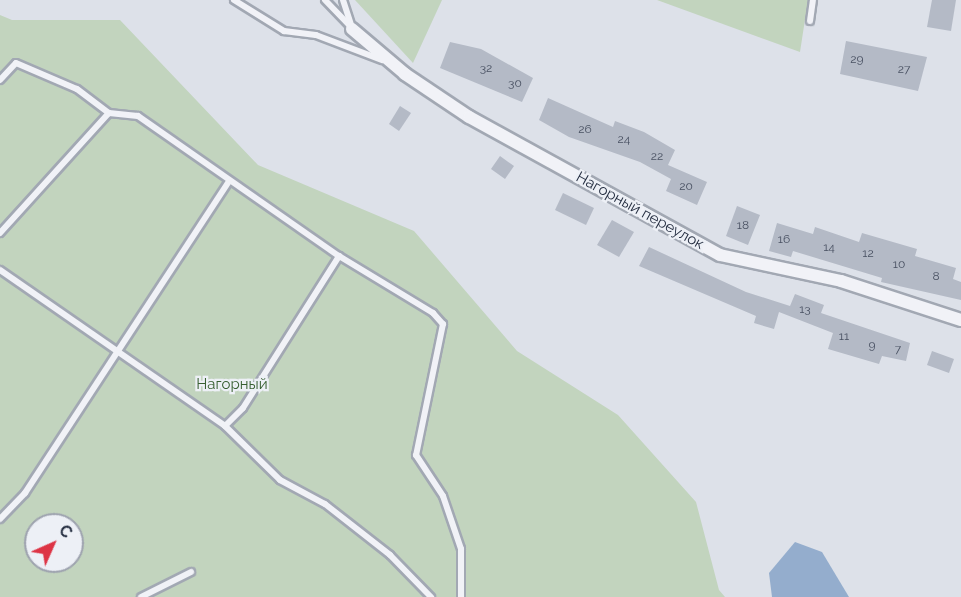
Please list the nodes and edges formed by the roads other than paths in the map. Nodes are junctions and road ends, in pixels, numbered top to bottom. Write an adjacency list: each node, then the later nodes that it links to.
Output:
1 (234, 0): 7 (lane)
2 (325, 0): 6 (lane)
3 (343, 0): 6 (lane)
4 (813, 0): 5 (lane)
5 (810, 21)
6 (353, 29): 14 (street, Нагорный переулок)
7 (385, 61)
8 (0, 80): 9 (lane)
9 (109, 113): 10 (lane); 11 (lane)
10 (228, 181): 12 (lane); 15 (lane)
11 (0, 233)
12 (339, 256): 16 (lane); 21 (lane)
13 (0, 270): 15 (lane)
14 (961, 320)
15 (118, 351): 16 (lane); 17 (lane)
16 (225, 426): 20 (lane)
17 (0, 519)
18 (191, 572): 19 (lane)
19 (141, 597)
20 (431, 597)
21 (461, 597)

